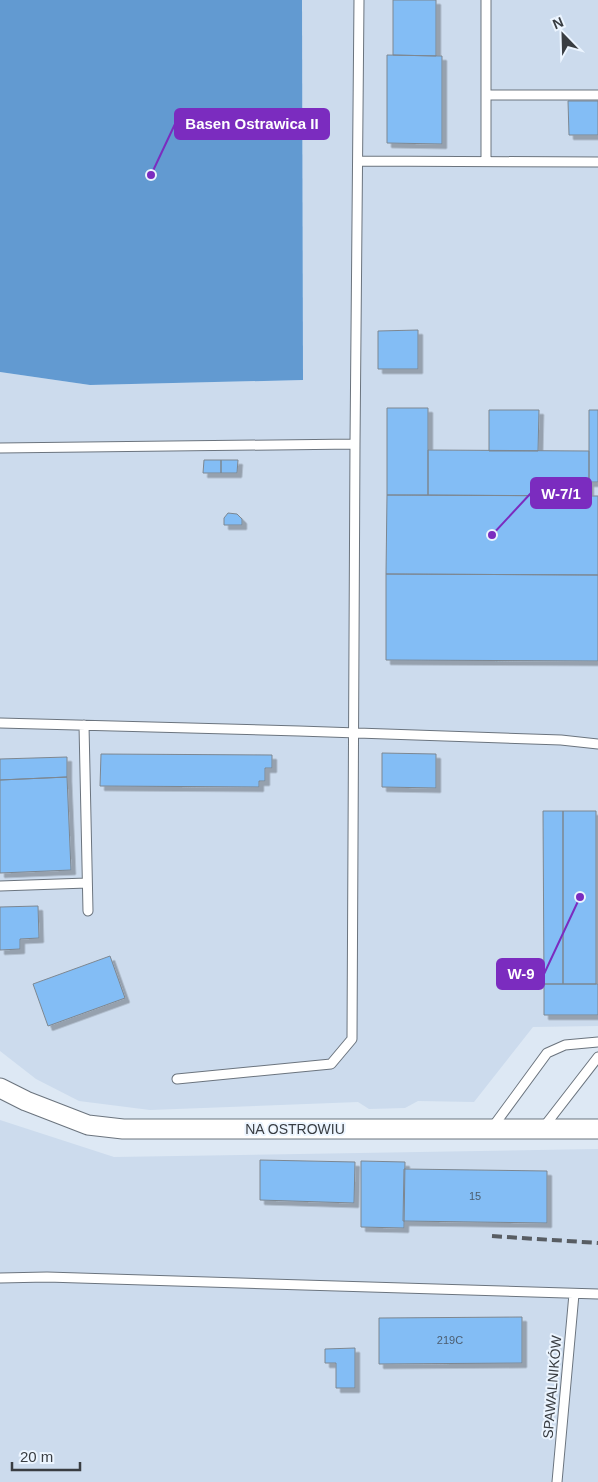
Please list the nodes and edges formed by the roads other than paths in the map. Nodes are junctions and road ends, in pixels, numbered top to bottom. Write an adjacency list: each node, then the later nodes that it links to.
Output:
1 (359, 0): 5 (lane)
2 (486, 0): 3 (lane)
3 (486, 95): 4 (lane); 6 (lane)
4 (598, 95)
5 (358, 161): 6 (lane); 8 (lane)
6 (486, 161): 7 (lane)
7 (598, 162)
8 (355, 444): 9 (lane); 12 (lane)
9 (0, 448)
10 (0, 723): 11 (lane)
11 (84, 726): 12 (lane); 14 (lane)
12 (355, 732): 13 (lane); 19 (lane)
13 (598, 744)
14 (87, 883): 15 (lane); 16 (lane)
15 (0, 886)
16 (88, 911)
17 (598, 1042): 21 (lane)
18 (598, 1057): 22 (lane)
19 (177, 1079)
20 (0, 1088): 21 (street, NA OSTROWIU)
21 (492, 1128): 22 (street, NA OSTROWIU)
22 (543, 1128): 23 (street, NA OSTROWIU)
23 (598, 1128)
24 (0, 1278): 25 (lane)
25 (574, 1294): 26 (lane); 27 (lane, SPAWALNIKÓW)
26 (598, 1294)
27 (557, 1482)

